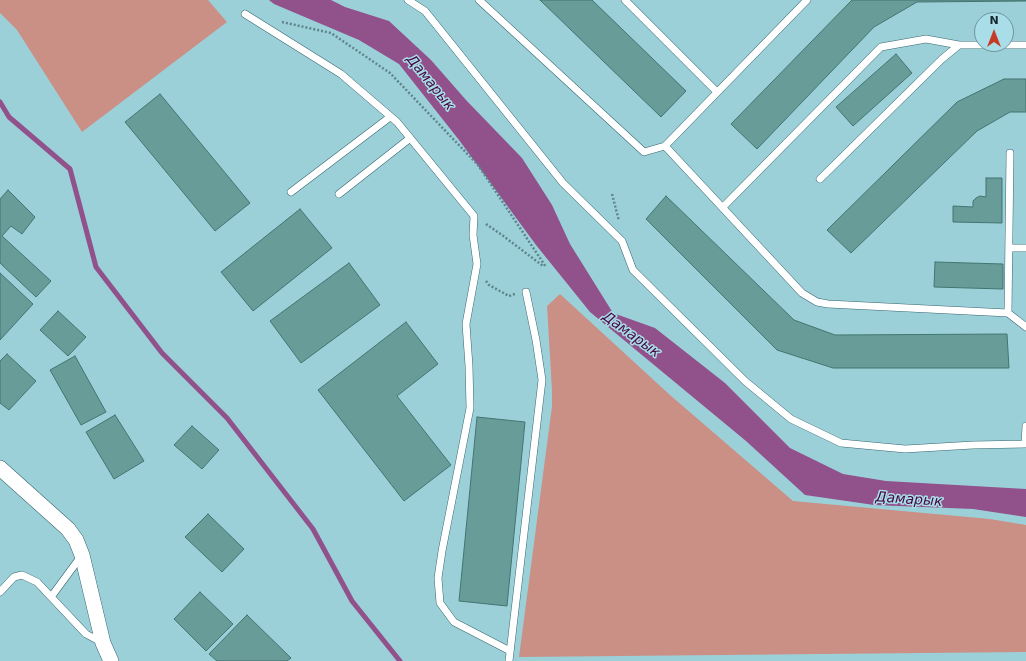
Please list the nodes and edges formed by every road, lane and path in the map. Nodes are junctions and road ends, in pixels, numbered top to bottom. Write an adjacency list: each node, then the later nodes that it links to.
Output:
1 (408, 0): 20 (lane)
2 (479, 0): 12 (lane)
3 (625, 0): 9 (lane)
4 (807, 0): 9 (lane)
5 (245, 14): 10 (lane)
6 (281, 22): 19 (path)
7 (959, 45): 8 (lane); 14 (lane); 18 (lane)
8 (1026, 45)
9 (717, 92): 12 (lane)
10 (390, 117): 11 (lane); 15 (lane)
11 (409, 139): 16 (lane); 19 (lane)
12 (664, 146): 18 (lane)
13 (1010, 153): 21 (lane)
14 (820, 179)
15 (291, 192)
16 (339, 194)
17 (612, 194): 20 (path)
18 (722, 207): 25 (lane)
19 (474, 216): 23 (lane)
20 (622, 240): 28 (lane)
21 (1009, 248): 22 (lane); 25 (lane)
22 (1026, 248)
23 (477, 264): 24 (path); 34 (lane)
24 (526, 292): 34 (lane)
25 (1008, 313): 26 (lane)
26 (1026, 327)
27 (1026, 426): 28 (lane)
28 (1026, 444)
29 (0, 468): 30 (street)
30 (82, 555): 32 (lane); 33 (street)
31 (0, 592): 32 (lane)
32 (51, 597): 33 (lane)
33 (103, 643): 35 (street)
34 (510, 651): 36 (lane)
35 (110, 661)
36 (509, 661)

